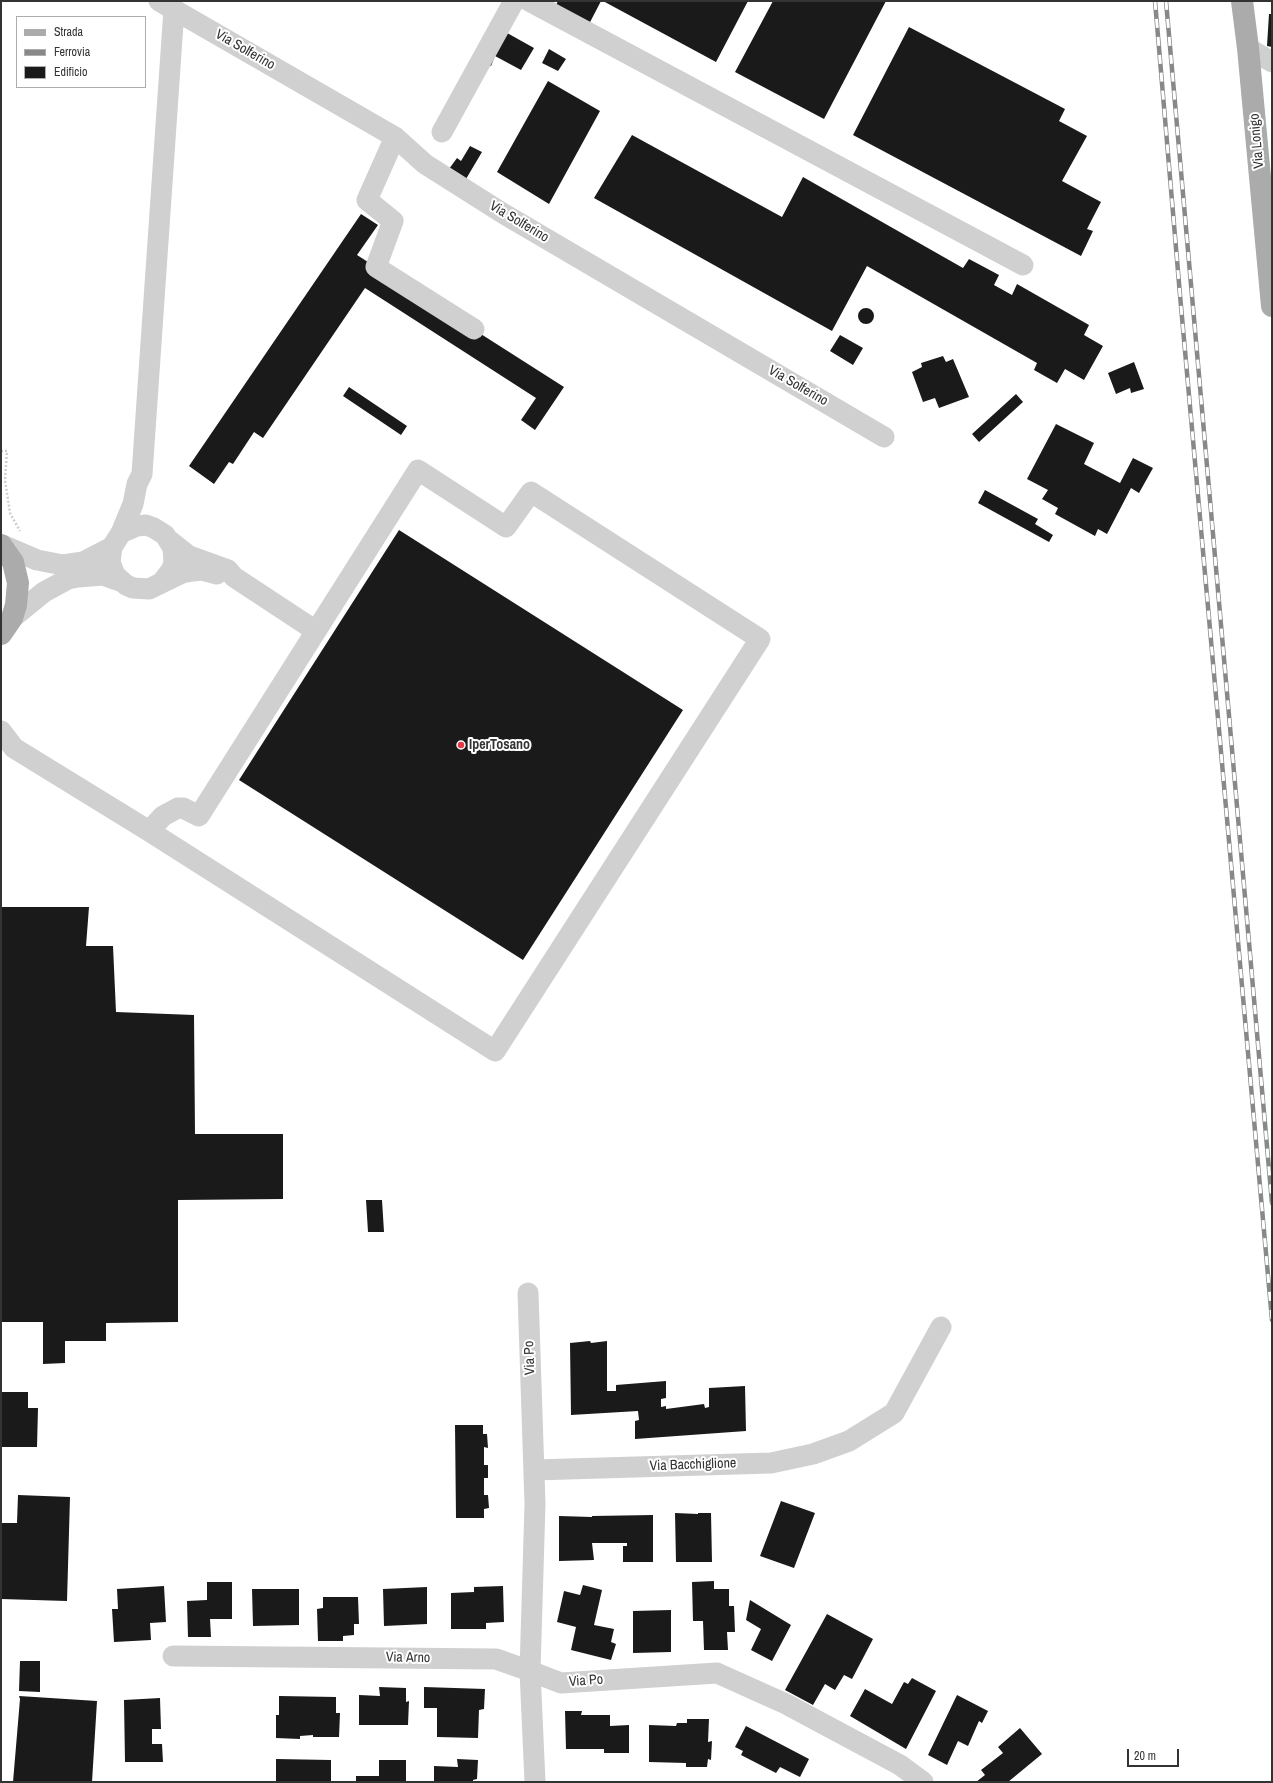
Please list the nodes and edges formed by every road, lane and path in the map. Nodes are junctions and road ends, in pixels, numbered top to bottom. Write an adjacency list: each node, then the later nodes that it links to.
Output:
1 (514, 1): 7 (street)
2 (529, 1): 9 (street)
3 (1242, 1): 5 (main road, Via Lonigo)
4 (166, 5): 8 (street, Via Solferino); 14 (street)
5 (1248, 48): 6 (street); 10 (main road, Via Lonigo)
6 (1272, 62)
7 (442, 132)
8 (395, 137): 11 (street); 12 (street, Via Solferino)
9 (1023, 265)
10 (1272, 297)
11 (474, 329)
12 (884, 437)
13 (1, 451): 16 (path)
14 (142, 474): 15 (street); 17 (street)
15 (154, 528): 17 (street); 18 (street)
16 (21, 533)
17 (116, 540): 19 (street); 21 (street)
18 (170, 541): 20 (street); 22 (street)
19 (1, 544): 23 (main road)
20 (234, 577): 22 (street); 24 (street)
21 (120, 581): 22 (street); 23 (street)
22 (163, 581)
23 (6, 626)
24 (316, 631): 26 (street); 26 (street)
25 (1, 730): 26 (street)
26 (149, 831)
27 (528, 1293): 29 (street, Via Po)
28 (941, 1327): 29 (street, Via Bacchiglione)
29 (534, 1470): 31 (street, Via Po)
30 (174, 1656): 31 (street, Via Arno)
31 (530, 1671): 32 (street); 33 (street, Via Po)
32 (535, 1782)
33 (923, 1782)

